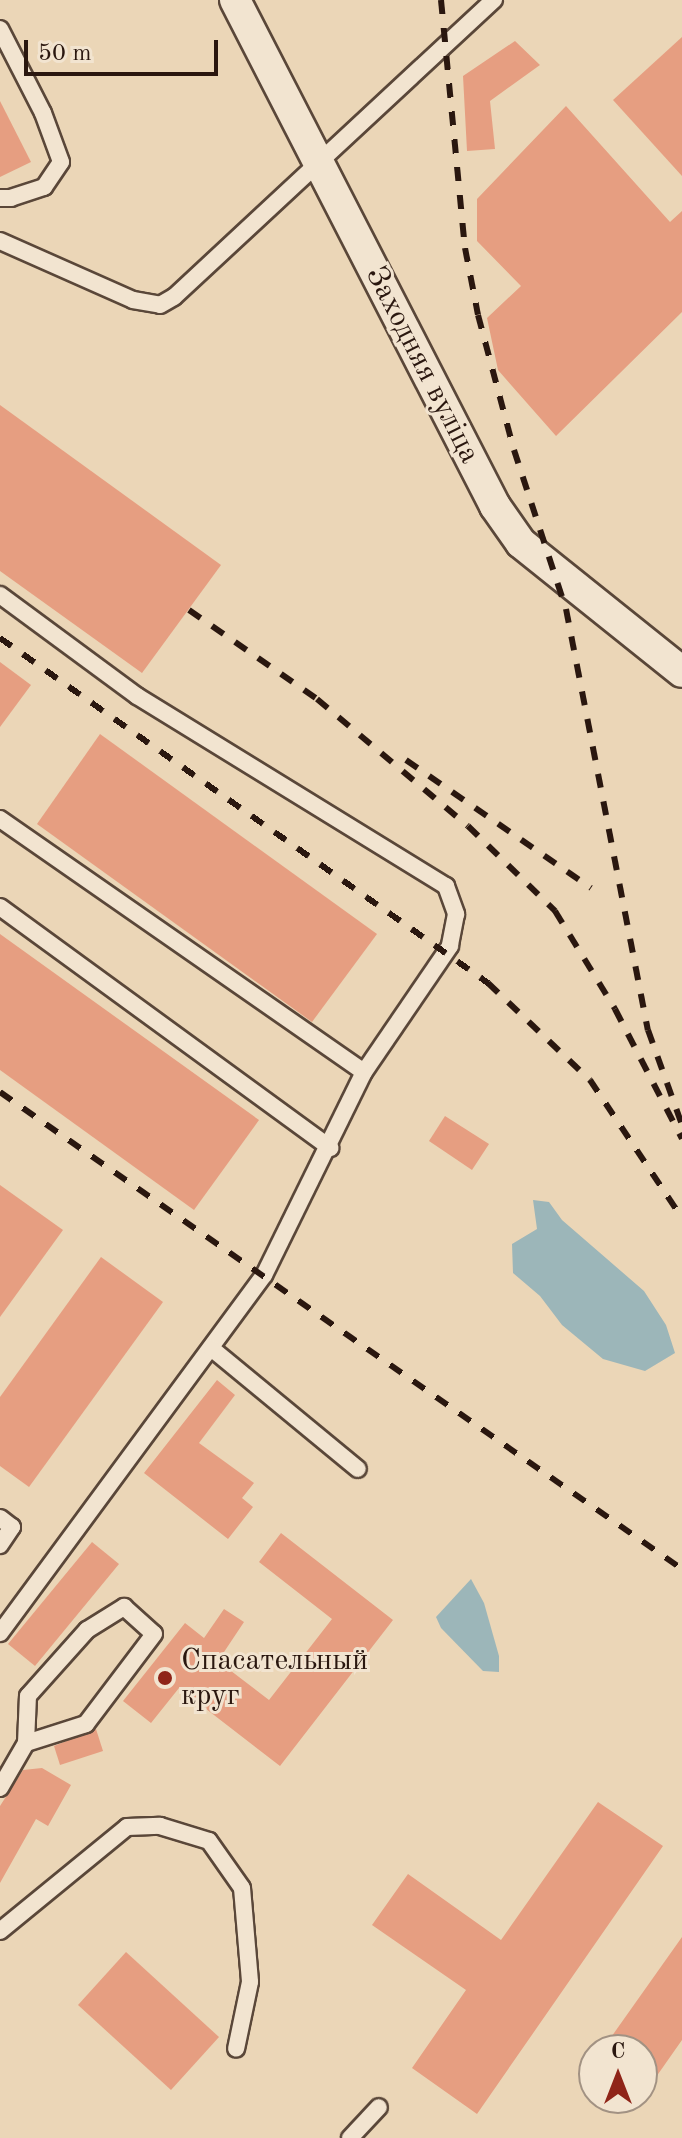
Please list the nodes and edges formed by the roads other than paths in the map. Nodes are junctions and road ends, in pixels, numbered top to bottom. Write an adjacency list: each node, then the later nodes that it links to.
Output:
1 (235, 0): 4 (street, Заходняя вуліца)
2 (494, 0): 4 (lane)
3 (0, 29): 5 (lane)
4 (318, 165): 6 (lane); 8 (street, Заходняя вуліца)
5 (0, 198)
6 (0, 241)
7 (0, 595): 11 (lane)
8 (682, 672)
9 (0, 819): 11 (lane)
10 (0, 907): 12 (lane)
11 (364, 1072): 12 (lane)
12 (330, 1148): 13 (lane)
13 (211, 1348): 14 (lane); 17 (lane)
14 (358, 1469)
15 (0, 1518): 16 (lane)
16 (0, 1545)
17 (0, 1633)
18 (26, 1743): 18 (lane); 19 (lane)
19 (0, 1788)
20 (0, 1931): 21 (lane)
21 (236, 2049)
22 (379, 2107): 23 (lane)
23 (350, 2138)

